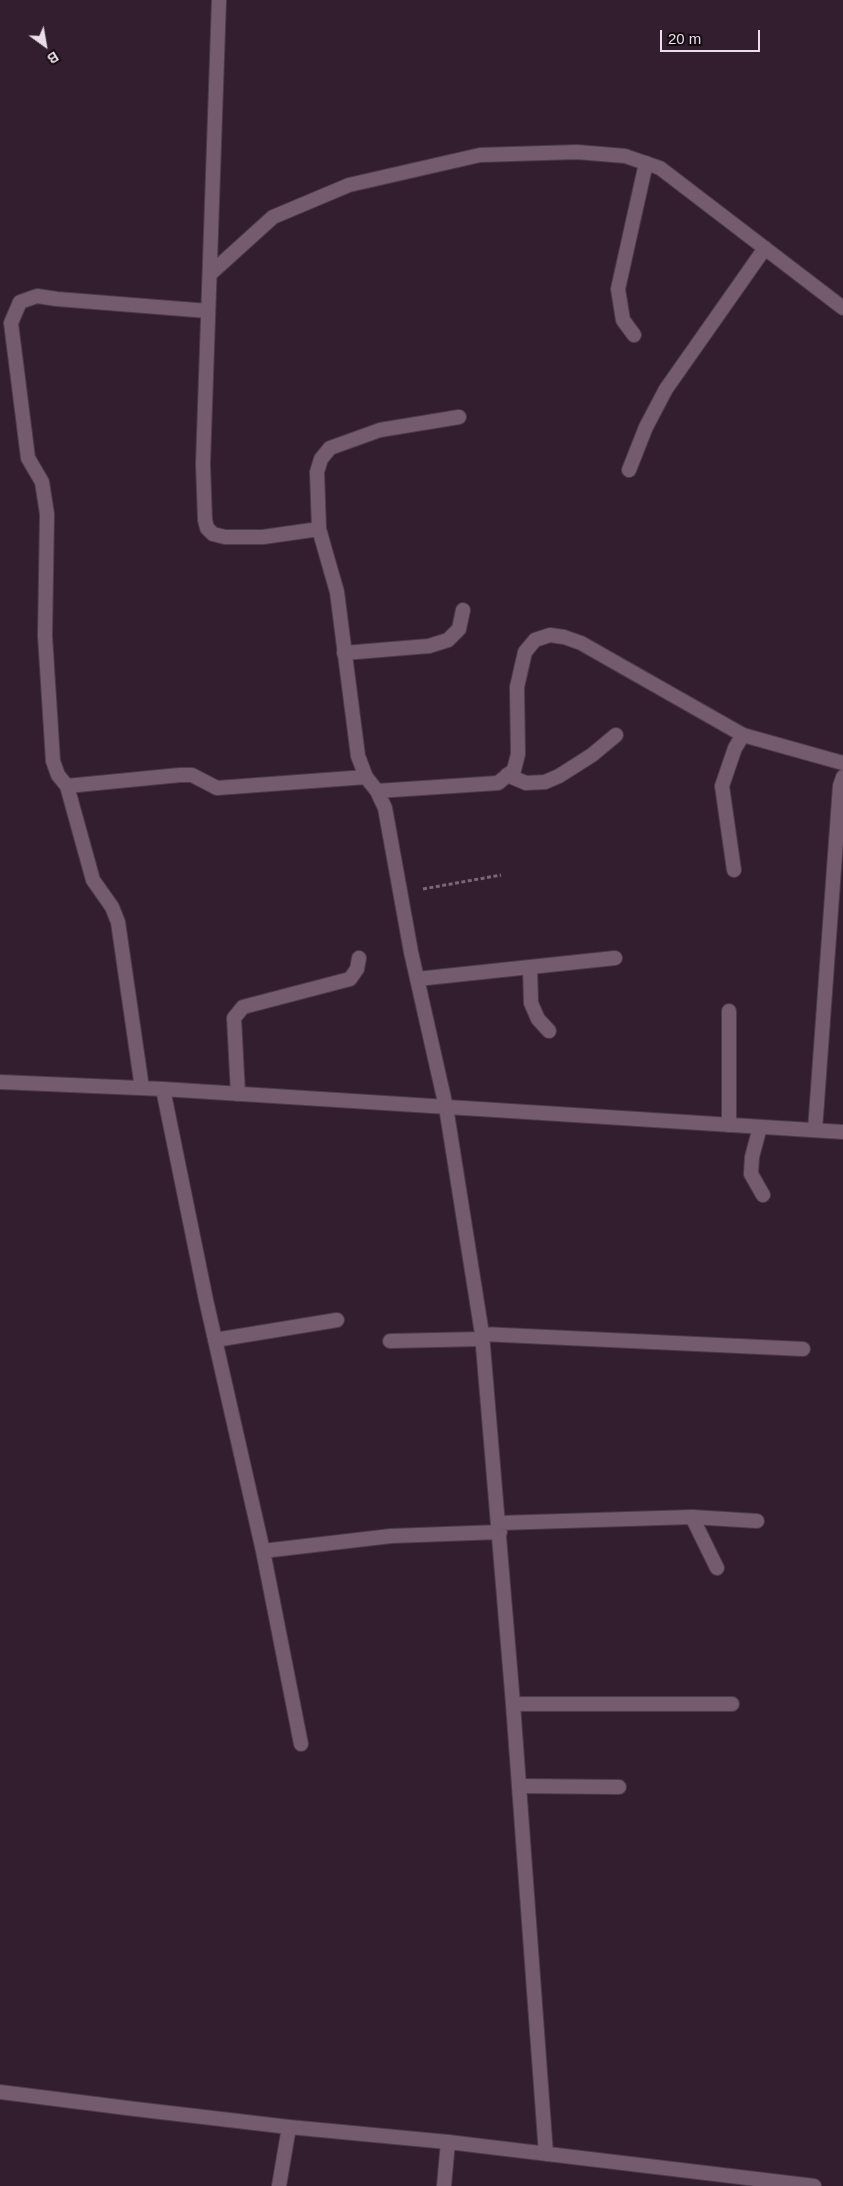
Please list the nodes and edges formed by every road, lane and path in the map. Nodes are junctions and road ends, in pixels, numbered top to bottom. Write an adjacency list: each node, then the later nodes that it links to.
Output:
1 (219, 0): 4 (street)
2 (646, 163): 3 (street); 4 (street); 7 (street)
3 (765, 248): 5 (street); 9 (street)
4 (210, 274): 6 (street)
5 (843, 308)
6 (208, 311): 10 (street); 19 (street)
7 (634, 335)
8 (459, 417): 10 (street)
9 (629, 470)
10 (319, 529): 12 (street)
11 (463, 610): 12 (street)
12 (344, 653): 17 (street)
13 (616, 735): 16 (street)
14 (743, 735): 15 (street); 16 (street); 21 (street)
15 (843, 763)
16 (507, 775): 20 (street)
17 (366, 777): 19 (street); 20 (street)
18 (843, 777): 37 (street)
19 (67, 786): 31 (street)
20 (377, 791): 23 (street)
21 (734, 870)
22 (501, 875): 23 (path)
23 (400, 893): 27 (street)
24 (359, 958): 33 (street)
25 (615, 958): 26 (street)
26 (530, 967): 27 (street); 29 (street)
27 (417, 978): 34 (street)
28 (729, 1011): 35 (street)
29 (549, 1031)
30 (0, 1082): 31 (street)
31 (142, 1088): 32 (street)
32 (162, 1089): 33 (street); 42 (street)
33 (238, 1094): 34 (street)
34 (446, 1107): 35 (street); 41 (street)
35 (729, 1125): 36 (street)
36 (760, 1127): 37 (street); 39 (street)
37 (815, 1130): 38 (street)
38 (843, 1132)
39 (763, 1195)
40 (337, 1320): 42 (street)
41 (482, 1337): 43 (street); 44 (street); 47 (street)
42 (215, 1340): 48 (street)
43 (390, 1341)
44 (803, 1349)
45 (692, 1517): 46 (street); 47 (street); 49 (street)
46 (757, 1520)
47 (499, 1527): 48 (street); 50 (street)
48 (264, 1551): 52 (street)
49 (716, 1568)
50 (513, 1704): 51 (street); 53 (street)
51 (732, 1704)
52 (301, 1744)
53 (520, 1786): 54 (street); 58 (street)
54 (619, 1787)
55 (0, 2092): 56 (street)
56 (290, 2127): 57 (street); 59 (street)
57 (448, 2142): 58 (street); 60 (street)
58 (546, 2154): 61 (street)
59 (279, 2186)
60 (444, 2186)
61 (814, 2186)

